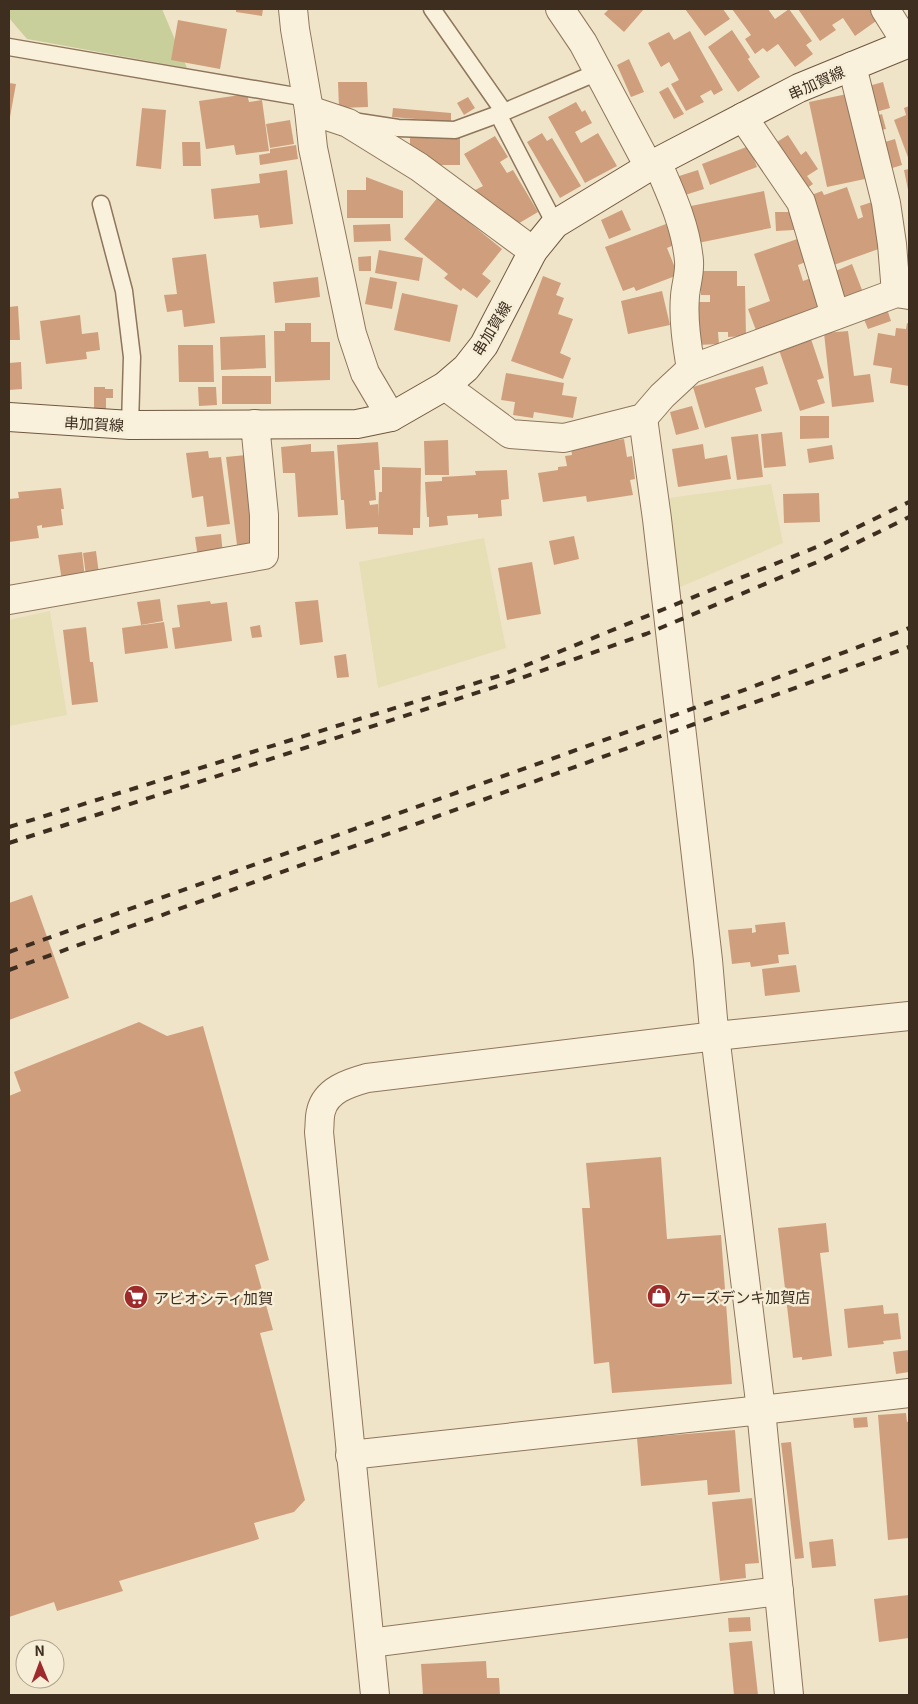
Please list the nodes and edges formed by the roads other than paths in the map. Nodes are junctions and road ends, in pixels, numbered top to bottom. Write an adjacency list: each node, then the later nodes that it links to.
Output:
1 (293, 9): 9 (street)
2 (432, 9): 10 (lane)
3 (560, 9): 8 (street)
4 (885, 9): 5 (street)
5 (908, 44): 7 (street, 串加賀線)
6 (9, 47): 9 (lane)
7 (852, 66): 11 (street, 串加賀線); 17 (street)
8 (598, 72): 10 (lane); 13 (street)
9 (308, 104): 12 (street); 22 (street)
10 (501, 113): 12 (lane); 15 (lane)
11 (743, 117): 13 (street, 串加賀線); 18 (street)
12 (348, 123): 16 (street)
13 (653, 164): 15 (street, 串加賀線); 19 (street)
14 (101, 204): 25 (lane)
15 (556, 224): 16 (street, 串加賀線)
16 (533, 251): 20 (street, 串加賀線)
17 (903, 294): 18 (street)
18 (835, 315): 19 (street)
19 (691, 369): 23 (street)
20 (445, 386): 22 (street, 串加賀線); 23 (street)
21 (9, 417): 25 (street, 串加賀線)
22 (391, 417): 24 (street, 串加賀線)
23 (643, 418): 28 (street)
24 (254, 424): 25 (street, 串加賀線); 26 (street)
25 (130, 425)
26 (9, 600)
27 (909, 1016): 28 (street)
28 (716, 1036): 30 (street); 31 (street)
29 (909, 1393): 30 (street)
30 (761, 1410): 31 (street); 32 (street)
31 (350, 1454): 33 (street)
32 (779, 1591): 33 (street); 35 (street)
33 (370, 1642): 34 (street)
34 (375, 1695)
35 (789, 1695)

